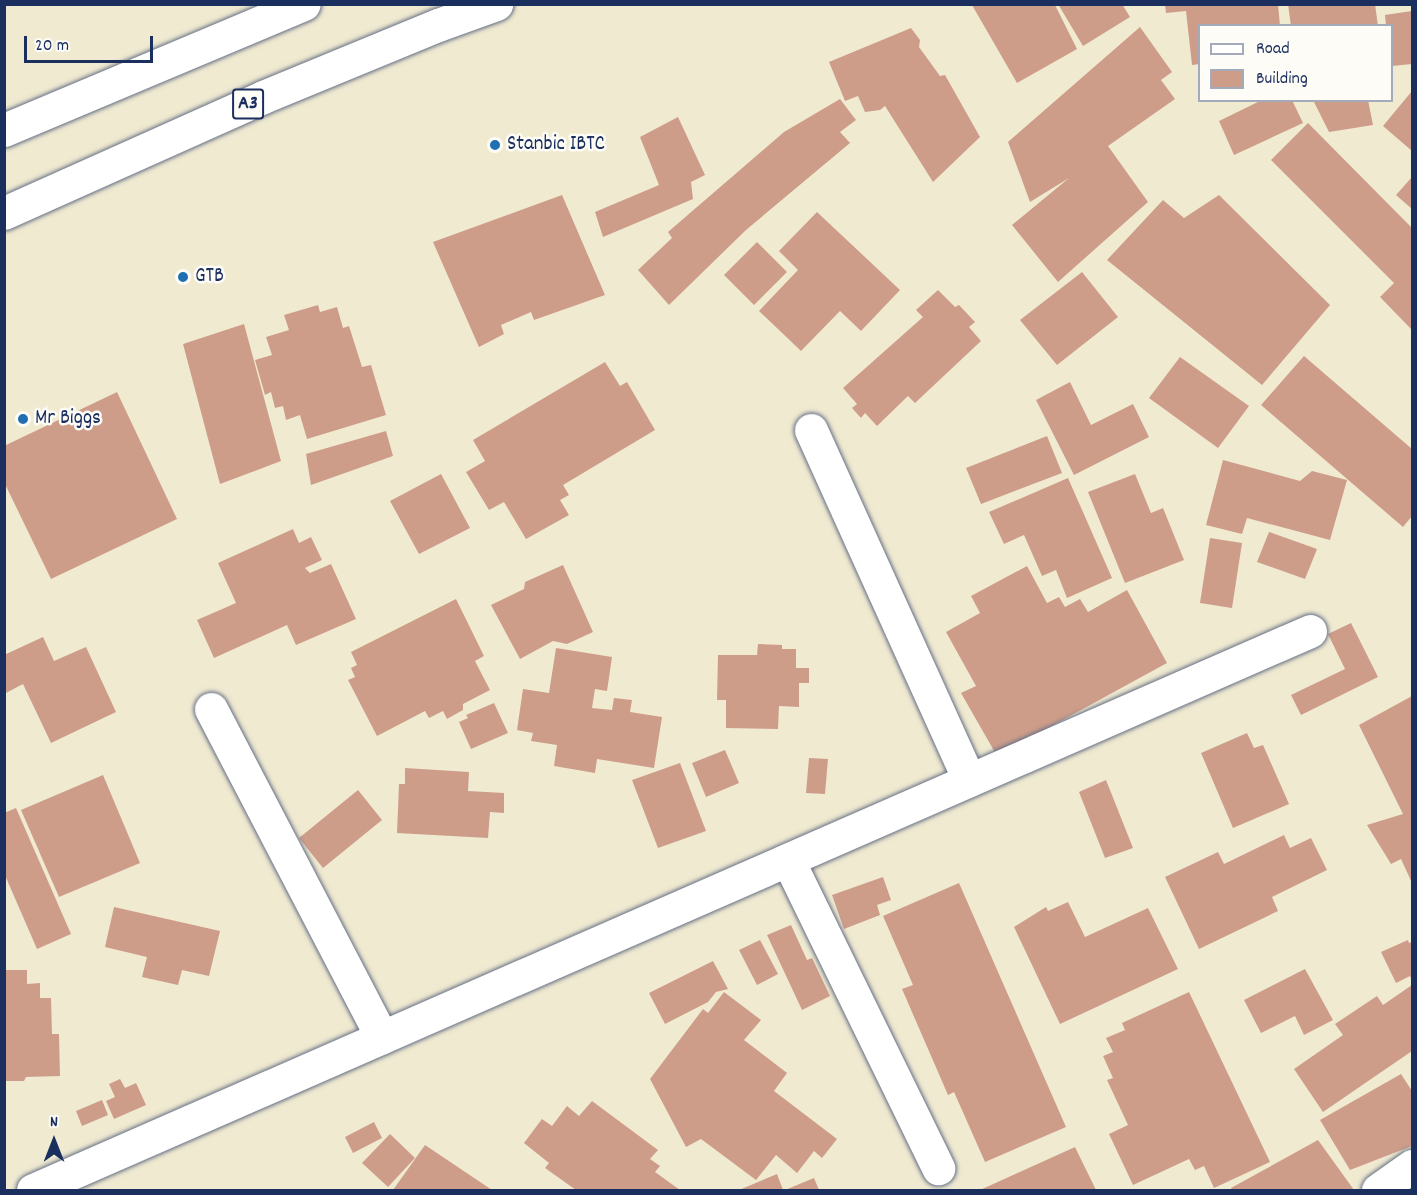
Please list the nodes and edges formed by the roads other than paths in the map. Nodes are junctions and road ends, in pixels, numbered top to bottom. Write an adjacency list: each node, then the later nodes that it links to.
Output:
1 (304, 4): 3 (main road)
2 (496, 4): 4 (main road, A3)
3 (4, 130)
4 (4, 213)
5 (811, 430): 8 (main road)
6 (1310, 631): 8 (main road)
7 (211, 709): 10 (main road)
8 (969, 780): 9 (main road)
9 (788, 860): 10 (main road); 12 (main road)
10 (382, 1037): 13 (main road)
11 (1413, 1166): 14 (main road)
12 (938, 1168)
13 (33, 1191)
14 (1377, 1191)

